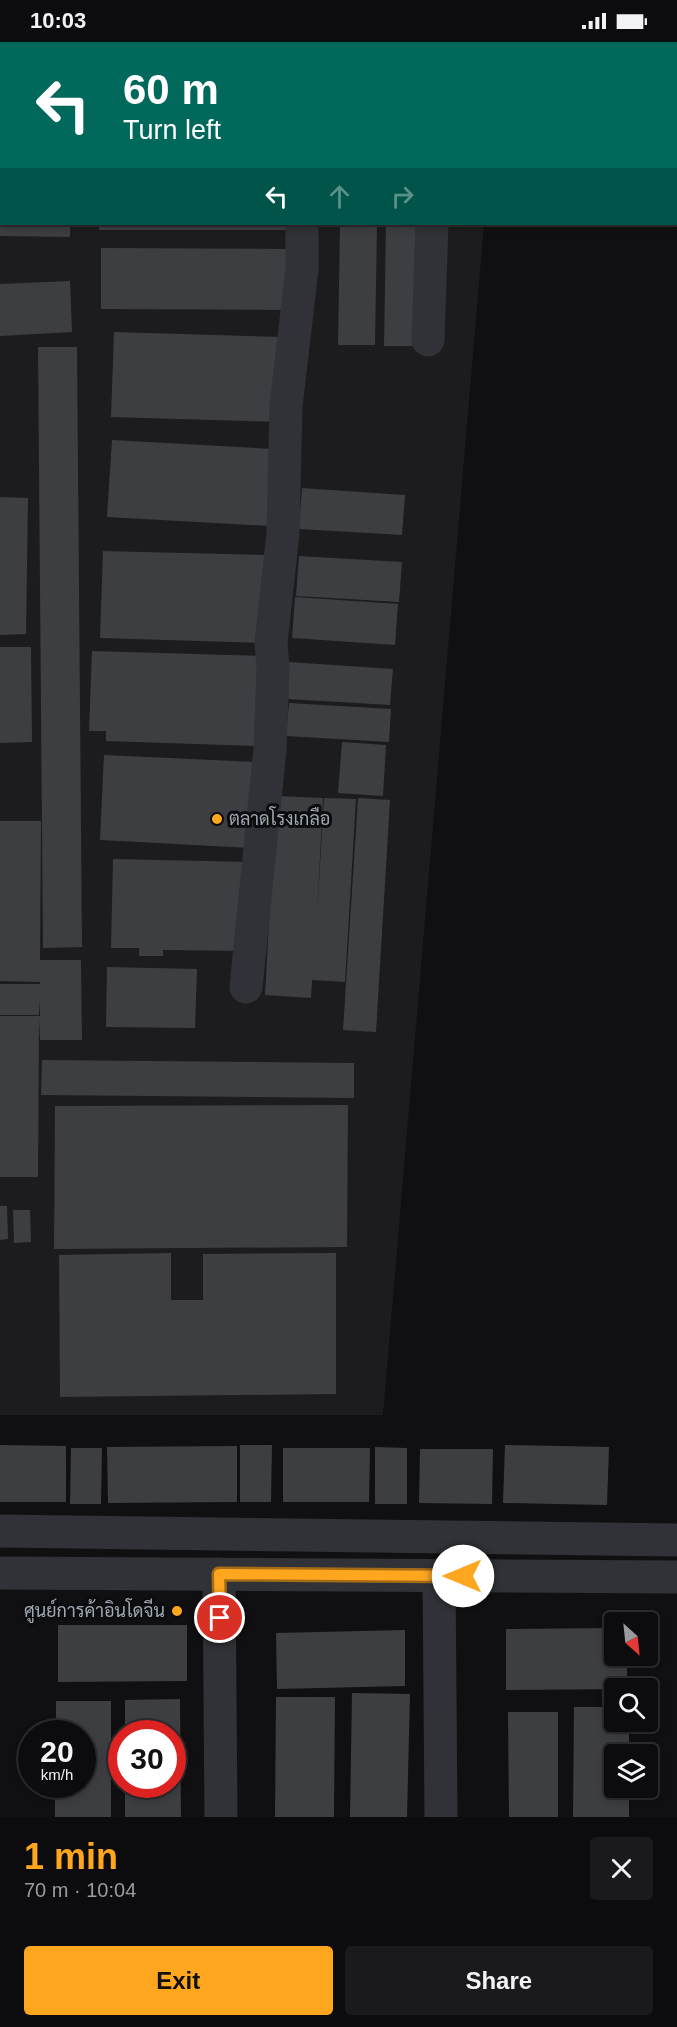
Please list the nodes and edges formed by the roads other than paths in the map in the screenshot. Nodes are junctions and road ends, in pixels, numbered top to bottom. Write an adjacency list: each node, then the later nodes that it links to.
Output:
1 (302, 225): 4 (street)
2 (432, 225): 3 (street)
3 (428, 340)
4 (246, 987)
5 (0, 1531): 6 (street)
6 (677, 1540)
7 (0, 1573): 8 (street)
8 (219, 1574): 9 (street); 11 (street)
9 (439, 1576): 10 (street); 12 (street)
10 (677, 1577)
11 (221, 1817)
12 (441, 1817)

